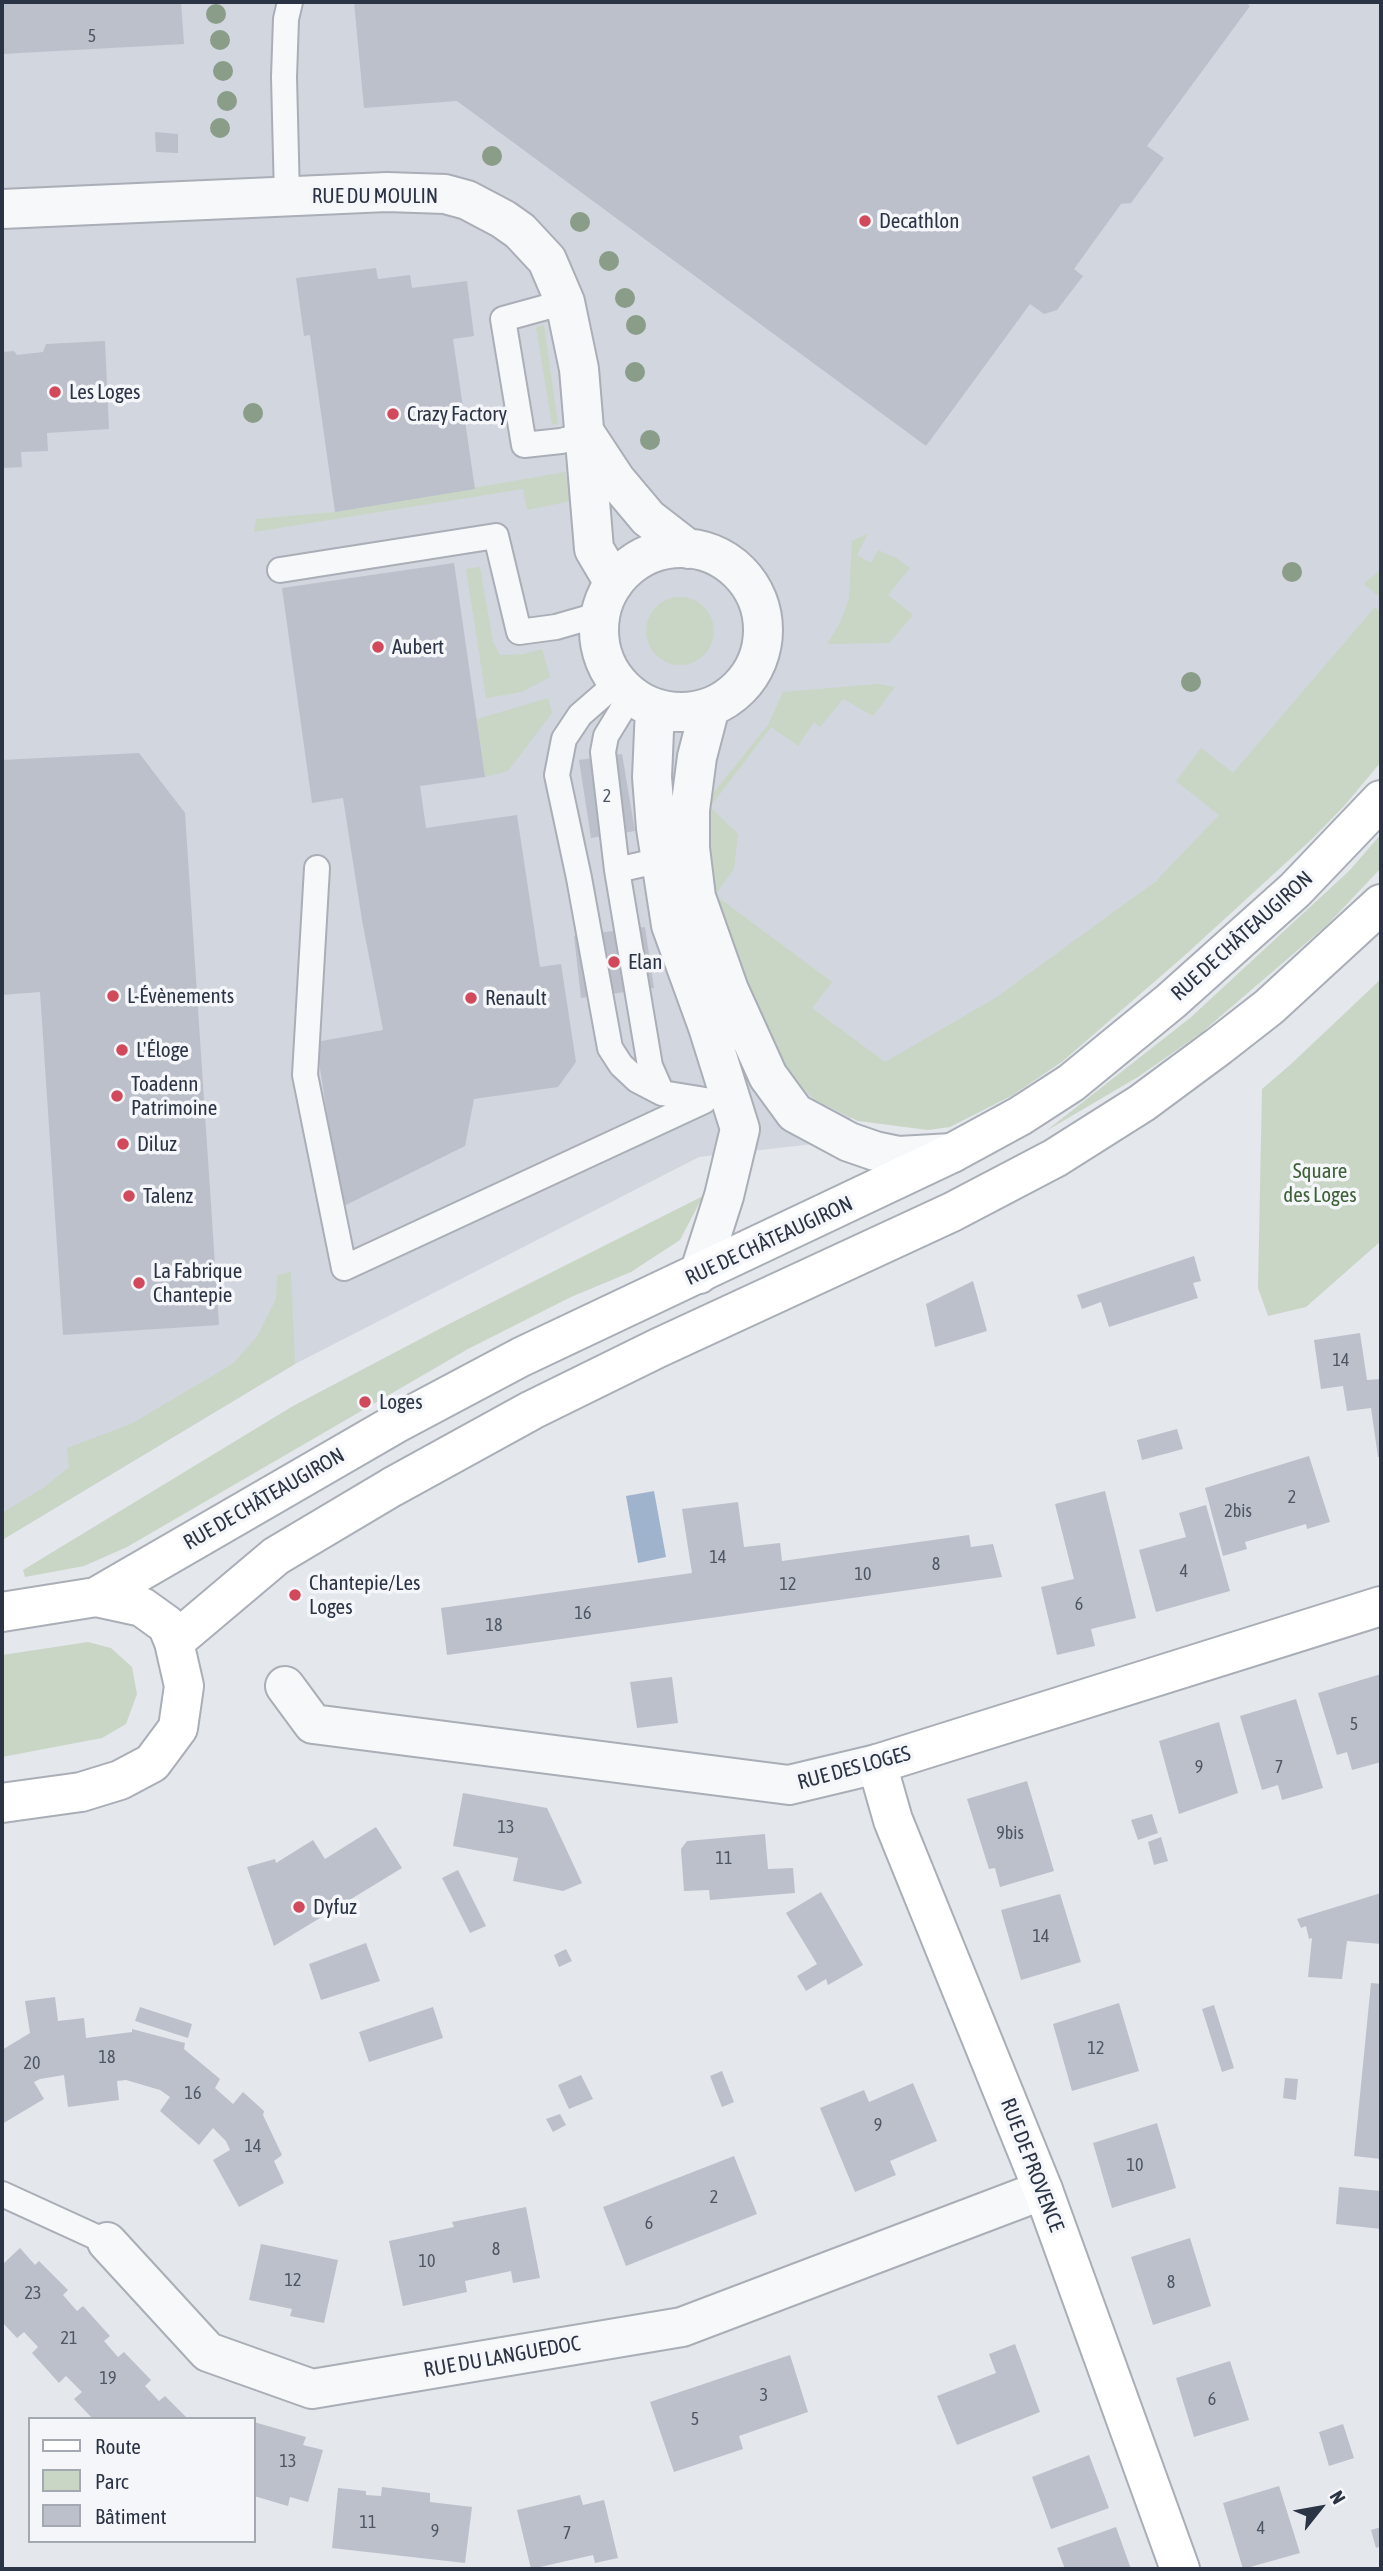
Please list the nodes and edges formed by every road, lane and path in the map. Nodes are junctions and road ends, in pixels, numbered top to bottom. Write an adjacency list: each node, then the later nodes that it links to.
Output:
1 (290, 2): 2 (lane)
2 (287, 197): 3 (street, RUE DU MOULIN); 4 (street, RUE DU MOULIN)
3 (2, 209)
4 (565, 302): 5 (street, RUE DU MOULIN); 5 (lane)
5 (585, 435): 6 (street, RUE DU MOULIN); 8 (street, RUE DU MOULIN)
6 (688, 549): 8 (street); 10 (street)
7 (279, 570): 8 (lane)
8 (608, 599): 9 (street)
9 (634, 695): 10 (street); 12 (street); 14 (lane); 16 (lane)
10 (710, 708): 18 (street)
11 (1381, 800): 18 (main road, RUE DE CHÂTEAUGIRON)
12 (661, 860): 14 (lane); 17 (street)
13 (317, 868): 17 (lane)
14 (617, 870): 16 (lane)
15 (1381, 904): 23 (main road)
16 (662, 1093): 17 (lane)
17 (716, 1096): 19 (street)
18 (951, 1153): 19 (main road, RUE DE CHÂTEAUGIRON)
19 (699, 1275): 20 (main road, RUE DE CHÂTEAUGIRON)
20 (96, 1597): 22 (main road); 23 (main road)
21 (1381, 1606): 25 (main road, RUE DES LOGES)
22 (2, 1612)
23 (174, 1642): 26 (main road)
24 (285, 1686): 25 (street, RUE DES LOGES)
25 (877, 1764): 27 (main road, RUE DE PROVENCE)
26 (2, 1803)
27 (1043, 2190): 29 (street, RUE DU LANGUEDOC); 30 (main road, RUE DE PROVENCE)
28 (2, 2194): 29 (lane, RUE DU LANGUEDOC)
29 (107, 2242)
30 (1180, 2569)

